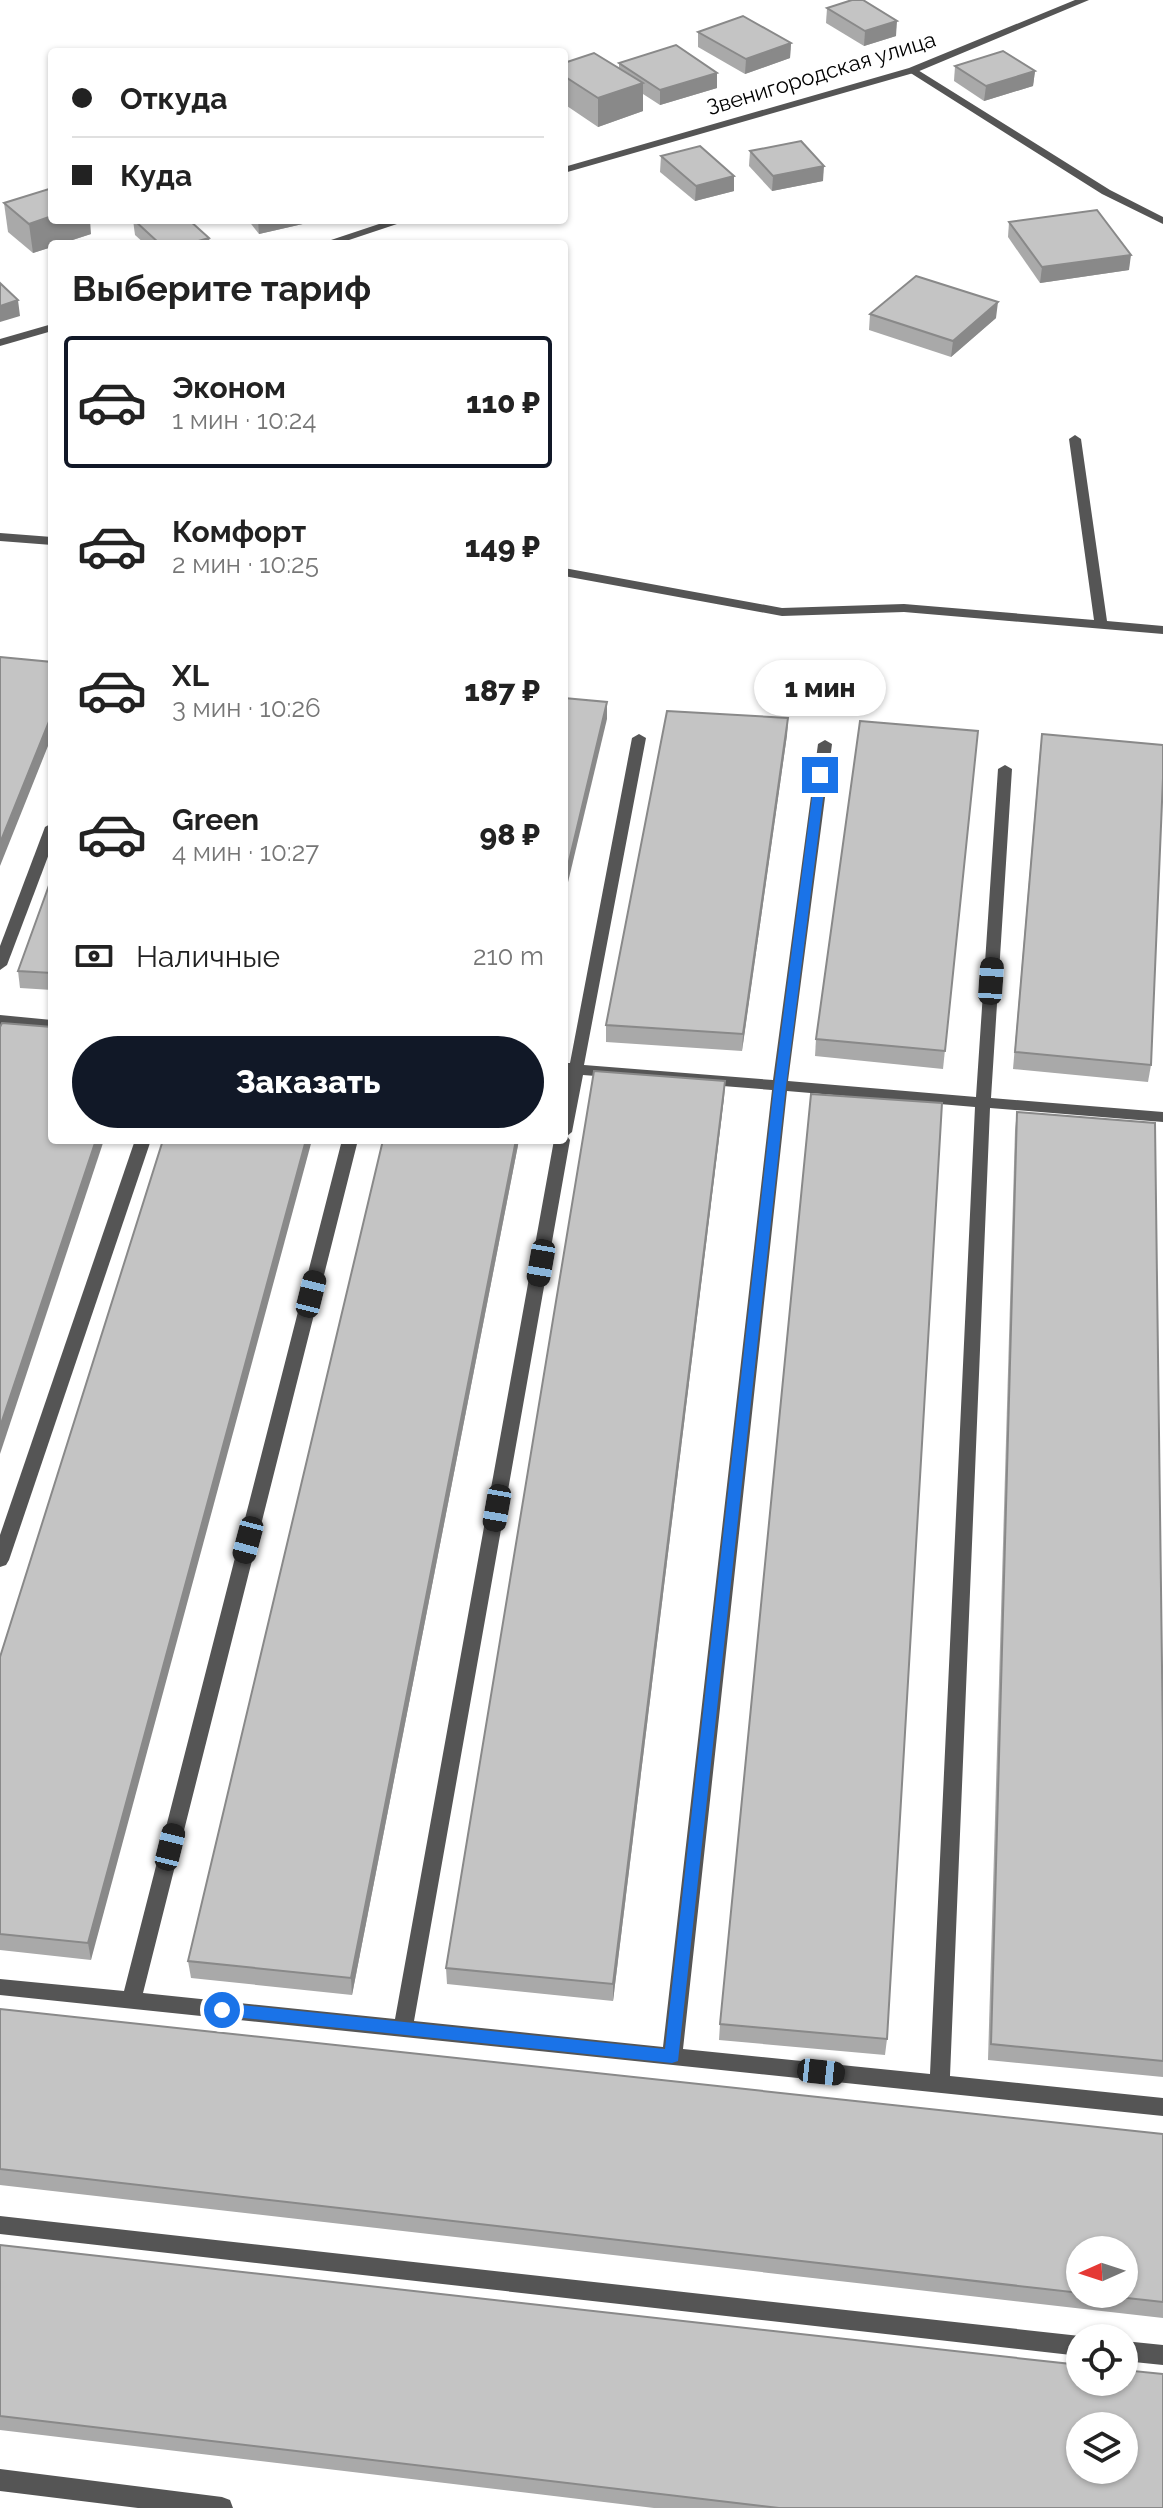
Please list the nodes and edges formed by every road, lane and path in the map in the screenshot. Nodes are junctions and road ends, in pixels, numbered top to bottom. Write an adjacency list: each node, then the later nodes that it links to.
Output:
1 (1084, 0): 2 (street, Звенигородская улица)
2 (913, 70): 3 (street, Звенигородская улица); 4 (street)
3 (568, 169)
4 (1163, 221)
5 (390, 224): 6 (street)
6 (338, 240)
7 (48, 328): 8 (street)
8 (0, 343)
9 (1075, 439): 13 (street)
10 (0, 537): 11 (street)
11 (48, 541)
12 (568, 573): 13 (street)
13 (1101, 624): 14 (street)
14 (1163, 630)
15 (639, 738): 22 (street)
16 (825, 744): 23 (street)
17 (1005, 769): 25 (street)
18 (48, 838): 19 (street)
19 (0, 965)
20 (0, 1020): 21 (street)
21 (48, 1025)
22 (570, 1068): 23 (street); 24 (street)
23 (780, 1086): 25 (street); 34 (street)
24 (568, 1089)
25 (983, 1102): 26 (street); 35 (street)
26 (1163, 1117)
27 (142, 1144): 30 (street)
28 (349, 1144): 32 (street)
29 (561, 1144): 33 (street)
30 (0, 1560)
31 (0, 1987): 32 (street)
32 (131, 2001): 33 (street)
33 (403, 2029): 34 (street)
34 (672, 2056): 35 (street)
35 (940, 2084): 36 (street)
36 (1163, 2107)
37 (0, 2225): 38 (street)
38 (1066, 2344)
39 (1138, 2352): 40 (street)
40 (1163, 2355)
41 (0, 2480): 42 (street)
42 (222, 2508)

